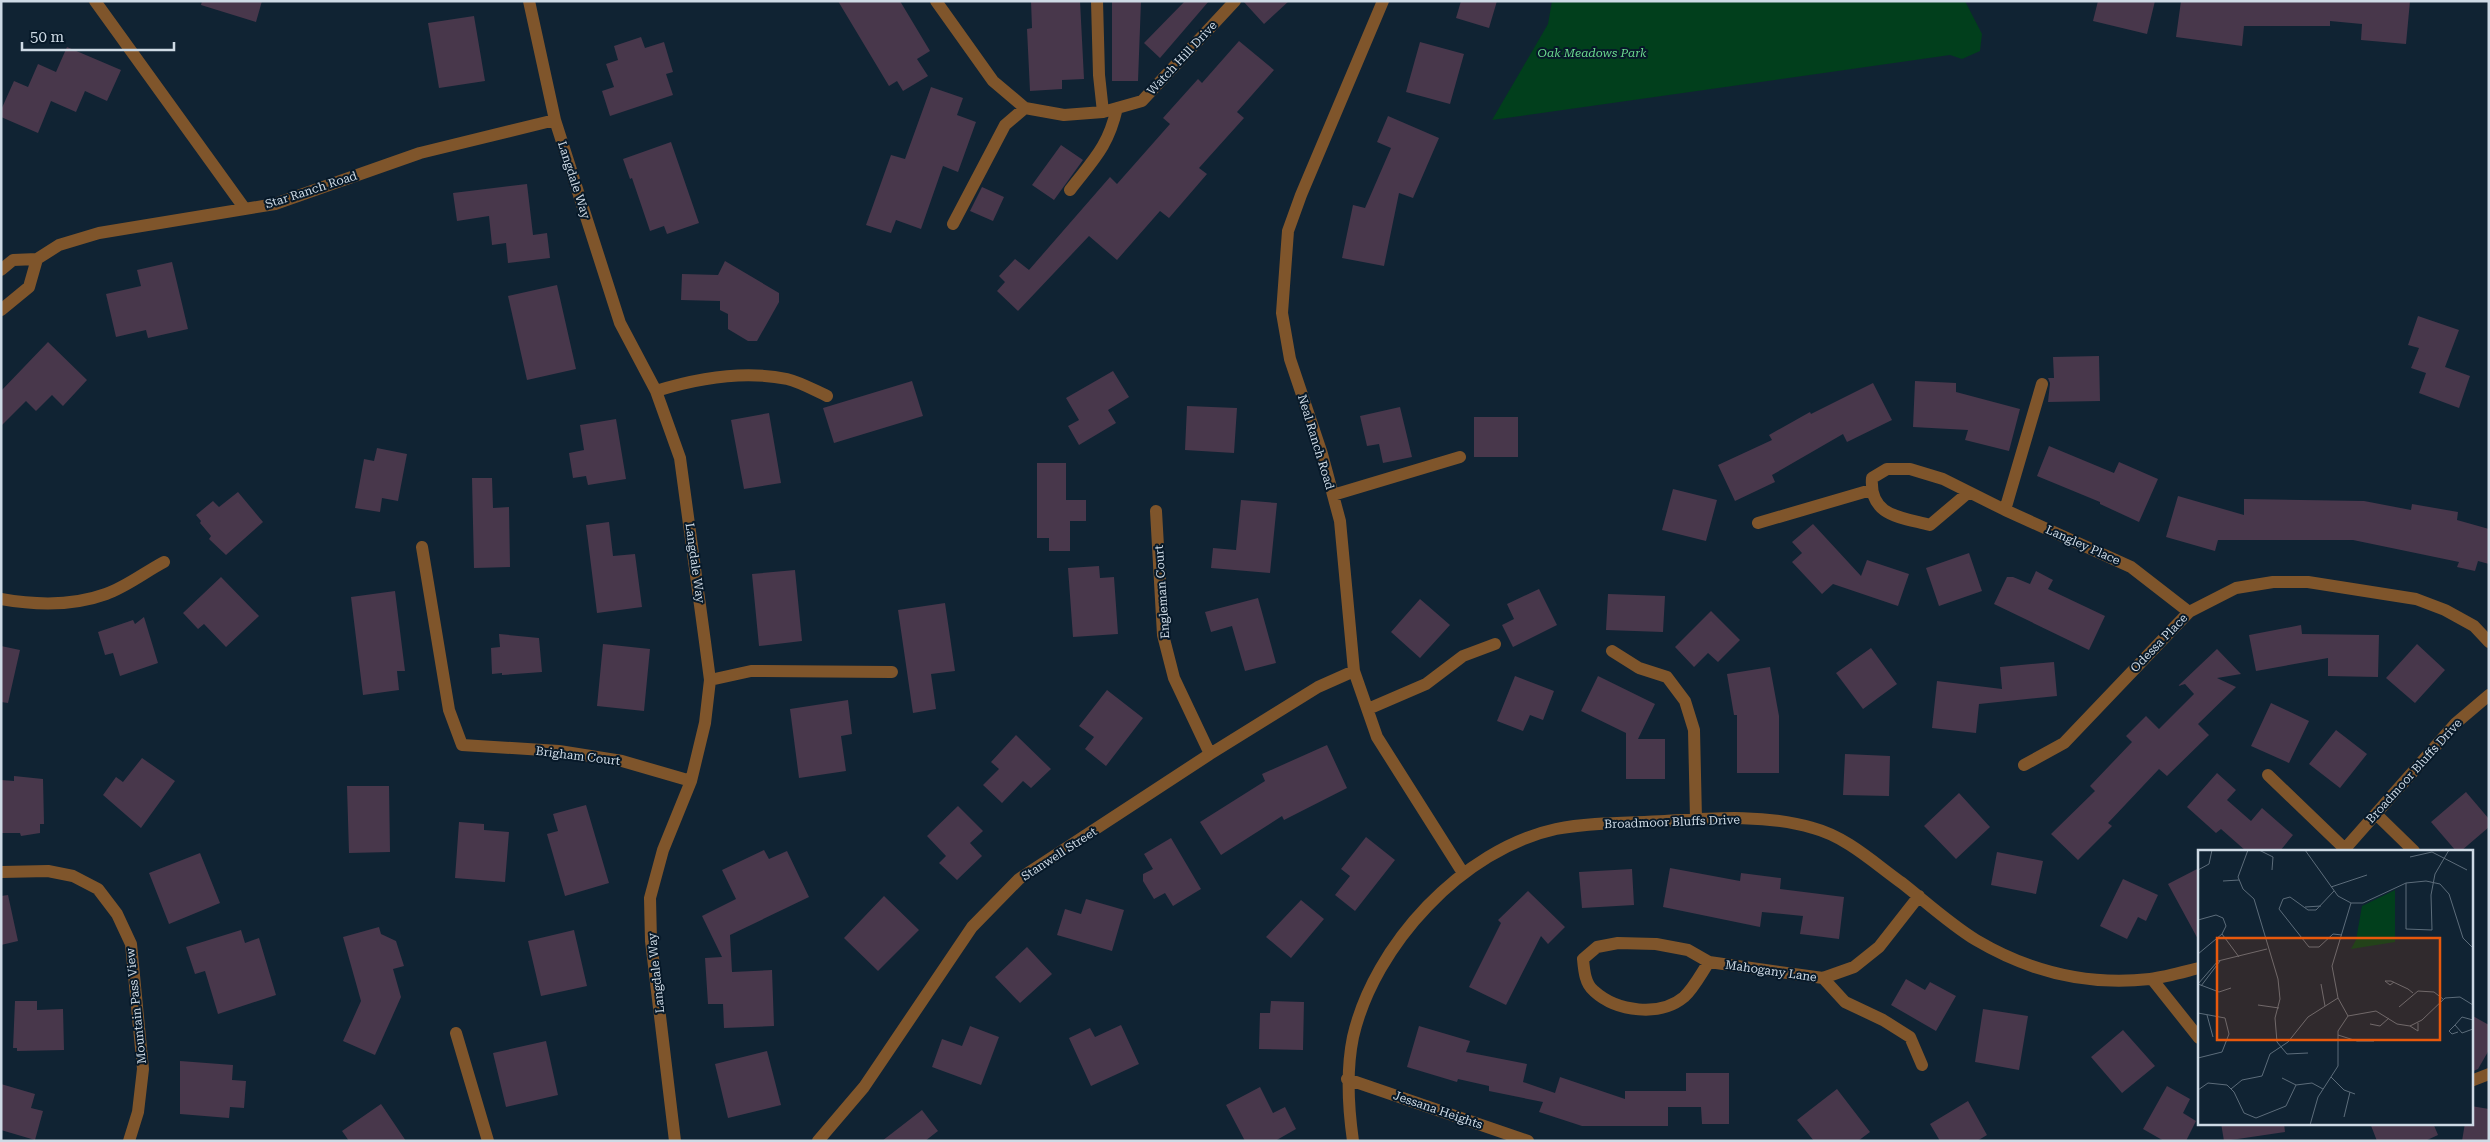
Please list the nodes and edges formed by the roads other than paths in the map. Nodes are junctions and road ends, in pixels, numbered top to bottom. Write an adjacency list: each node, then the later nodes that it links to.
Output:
1 (95, 1): 12 (street)
2 (529, 1): 10 (street, Langdale Way)
3 (936, 1): 7 (street, Watch Hill Drive)
4 (1097, 1): 9 (street)
5 (1235, 1): 8 (street, Watch Hill Drive)
6 (1383, 1): 23 (street, Neal Ranch Road)
7 (1026, 108): 9 (street, Watch Hill Drive); 13 (street)
8 (1117, 108): 9 (street, Watch Hill Drive); 11 (street)
9 (1103, 112)
10 (555, 120): 12 (street, Star Ranch Road); 18 (street, Langdale Way)
11 (1070, 190)
12 (245, 209): 14 (street, Star Ranch Road)
13 (953, 224)
14 (37, 259): 15 (street); 16 (street)
15 (1, 270)
16 (1, 310)
17 (2042, 384): 24 (street)
18 (656, 391): 19 (street); 36 (street, Langdale Way)
19 (827, 396)
20 (1460, 457): 23 (street)
21 (1871, 490): 22 (street, Langley Place); 22 (street); 26 (street)
22 (1969, 492): 24 (street, Langley Place)
23 (1333, 495): 34 (street, Neal Ranch Road)
24 (2005, 510): 30 (street, Langley Place)
25 (1156, 511): 39 (street, Engleman Court)
26 (1758, 523)
27 (422, 547): 42 (street, Brigham Court)
28 (164, 562): 29 (street)
29 (1, 599)
30 (2189, 612): 31 (street, Odessa Place); 40 (street, Odessa Place)
31 (2489, 642)
32 (1494, 644): 38 (street)
33 (1612, 651): 44 (street)
34 (1354, 671): 38 (street, Neal Ranch Road); 39 (street, Stanwell Street)
35 (892, 672): 36 (street)
36 (710, 680): 42 (street, Langdale Way)
37 (2489, 695): 43 (street, Broadmoor Bluffs Drive)
38 (1368, 709): 48 (street, Neal Ranch Road)
39 (1210, 754): 63 (street, Stanwell Street)
40 (2024, 765)
41 (2268, 775): 45 (street)
42 (691, 781): 62 (street, Langdale Way)
43 (2376, 814): 45 (street, Broadmoor Bluffs Drive); 46 (street)
44 (1696, 819): 48 (street, Broadmoor Bluffs Drive); 49 (street, Broadmoor Bluffs Drive)
45 (2344, 850)
46 (2413, 850)
47 (1, 872): 60 (street, Mountain Pass View)
48 (1463, 873): 58 (street, Broadmoor Bluffs Drive)
49 (1920, 896): 52 (street, Mahogany Lane); 53 (street, Broadmoor Bluffs Drive)
50 (1709, 962): 50 (street, Mahogany Lane); 52 (street, Mahogany Lane)
51 (2198, 968): 53 (street, Broadmoor Bluffs Drive)
52 (1823, 978): 56 (street)
53 (2152, 979): 55 (street)
54 (456, 1033): 61 (street)
55 (2198, 1037)
56 (1922, 1064)
57 (2489, 1074): 59 (street)
58 (1348, 1079): 64 (street, Broadmoor Bluffs Drive); 65 (street, Jessana Heights)
59 (2472, 1081)
60 (129, 1141)
61 (488, 1141)
62 (675, 1141)
63 (818, 1141)
64 (1353, 1141)
65 (1528, 1141)

